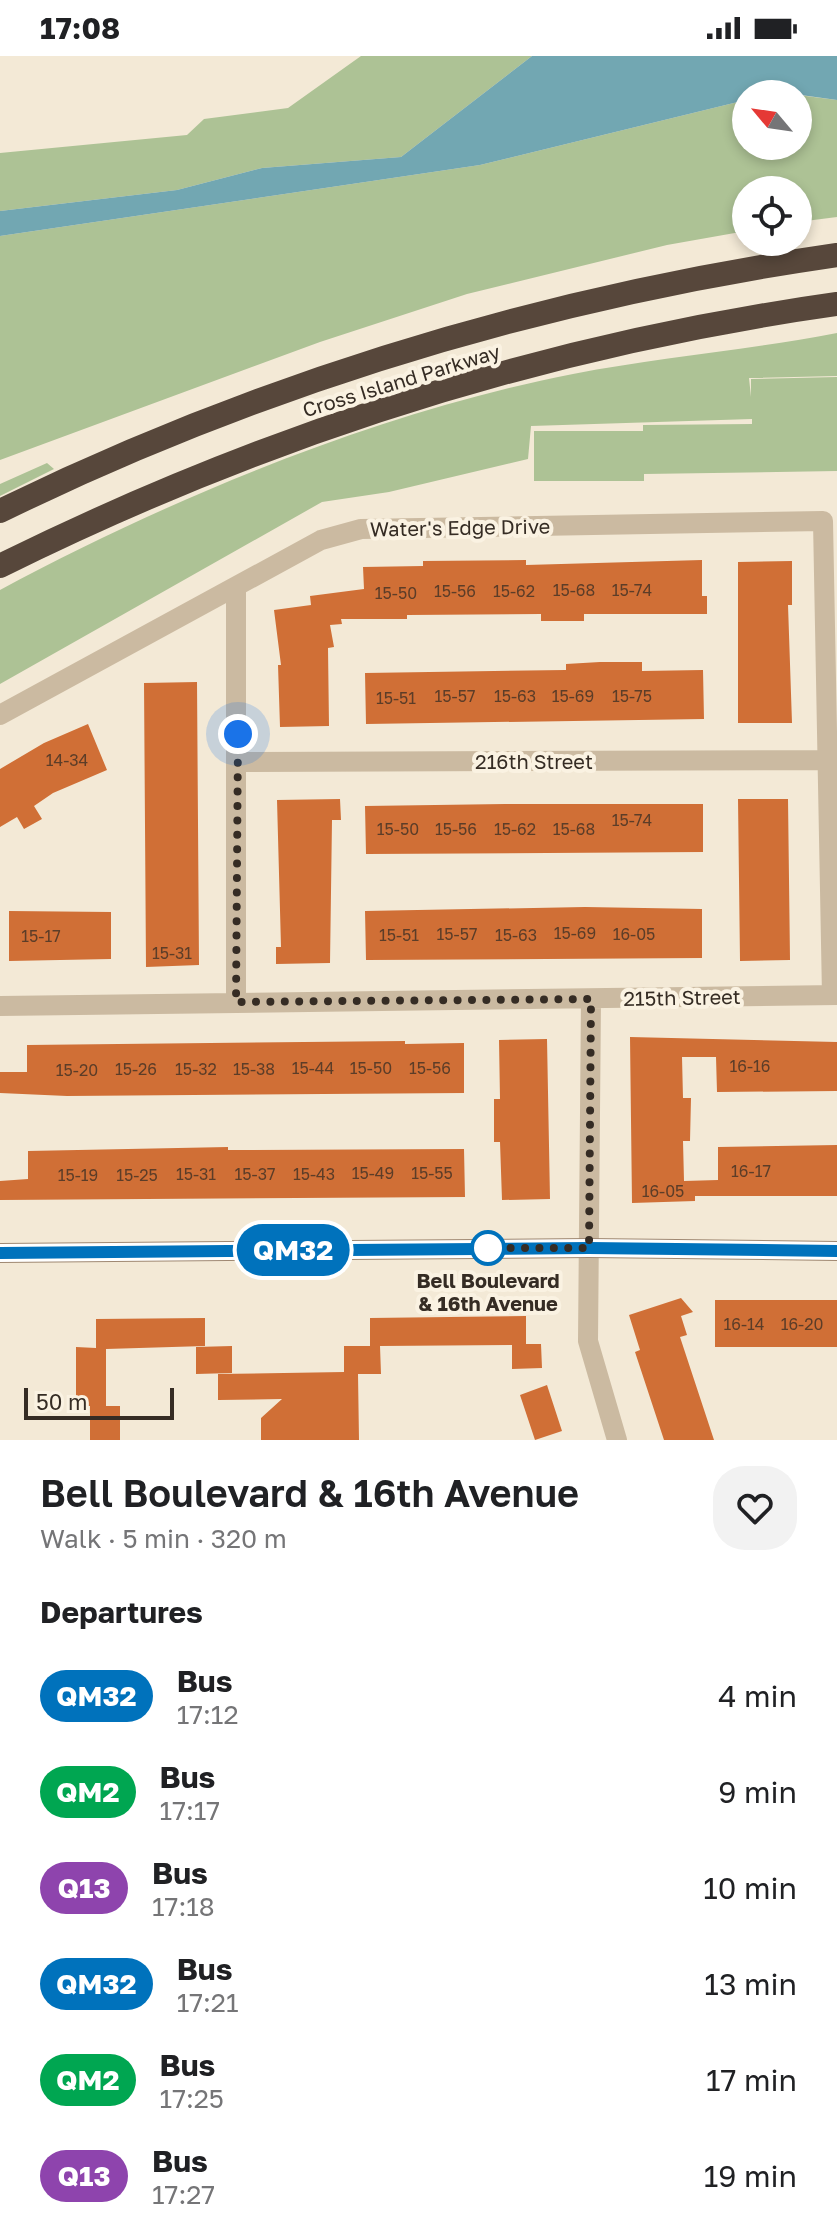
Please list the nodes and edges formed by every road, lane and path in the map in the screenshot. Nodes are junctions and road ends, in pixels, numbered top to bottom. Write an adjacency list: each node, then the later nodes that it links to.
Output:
1 (837, 255): 3 (highway, Cross Island Parkway)
2 (837, 304): 4 (highway, Cross Island Parkway)
3 (0, 511)
4 (0, 566)
5 (236, 587): 6 (street, Water's Edge Drive); 7 (street, Water's Edge Drive); 8 (street)
6 (0, 715)
7 (830, 760): 8 (street, 216th Street); 9 (street)
8 (238, 762): 11 (street)
9 (835, 995): 10 (street, 215th Street)
10 (591, 999): 11 (street, 215th Street); 13 (street)
11 (236, 1002): 12 (street, 215th Street)
12 (0, 1006)
13 (589, 1248): 14 (street); 15 (street); 16 (street)
14 (837, 1251)
15 (0, 1253)
16 (617, 1440)

